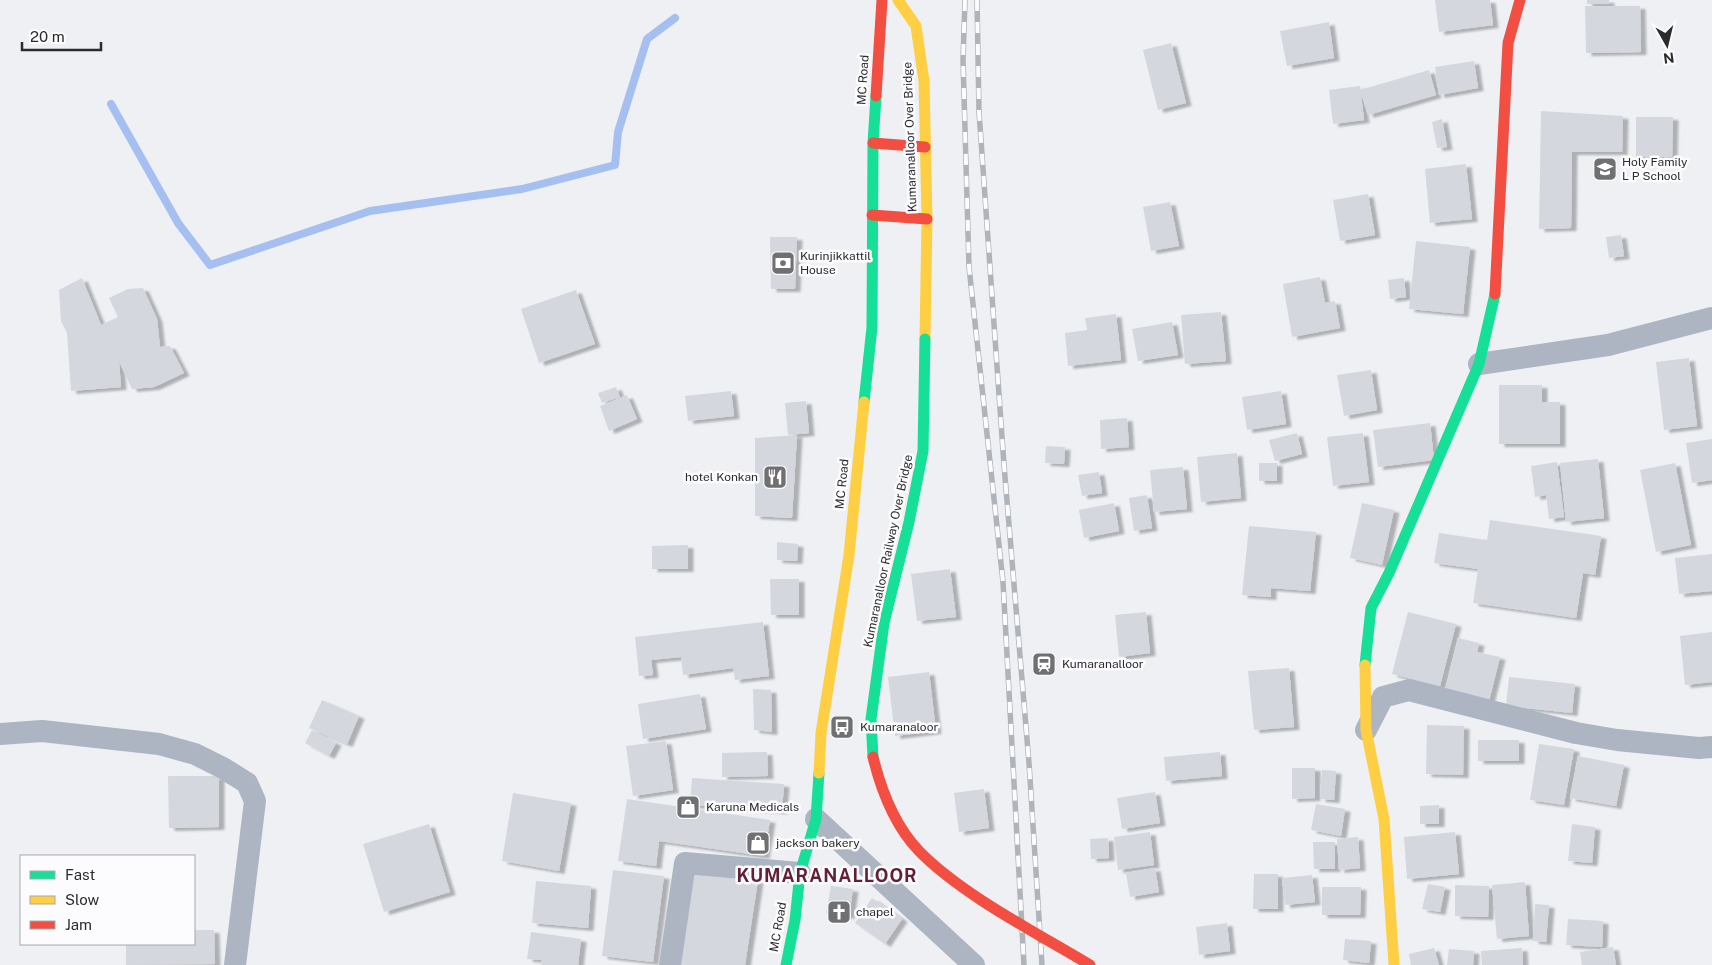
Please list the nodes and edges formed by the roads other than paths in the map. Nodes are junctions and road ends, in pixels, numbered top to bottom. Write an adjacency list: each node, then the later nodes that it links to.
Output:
1 (882, 0): 4 (main road, MC Road)
2 (898, 0): 5 (main road, Kumaranalloor Over Bridge)
3 (1520, 0): 9 (main road)
4 (873, 143): 5 (main road); 6 (main road, MC Road)
5 (925, 147): 7 (main road, Kumaranalloor Over Bridge)
6 (872, 215): 7 (main road); 13 (main road, MC Road)
7 (927, 219): 19 (main road, Kumaranalloor Railway Over Bridge, bridge)
8 (1712, 318): 9 (street)
9 (1479, 364): 10 (main road)
10 (1366, 730): 12 (street); 20 (main road)
11 (0, 734): 15 (street)
12 (1712, 747)
13 (816, 819): 14 (main road, MC Road); 18 (street)
14 (800, 873): 16 (street); 17 (main road, MC Road)
15 (235, 965)
16 (670, 965)
17 (786, 965)
18 (974, 965)
19 (1090, 965)
20 (1394, 965)

